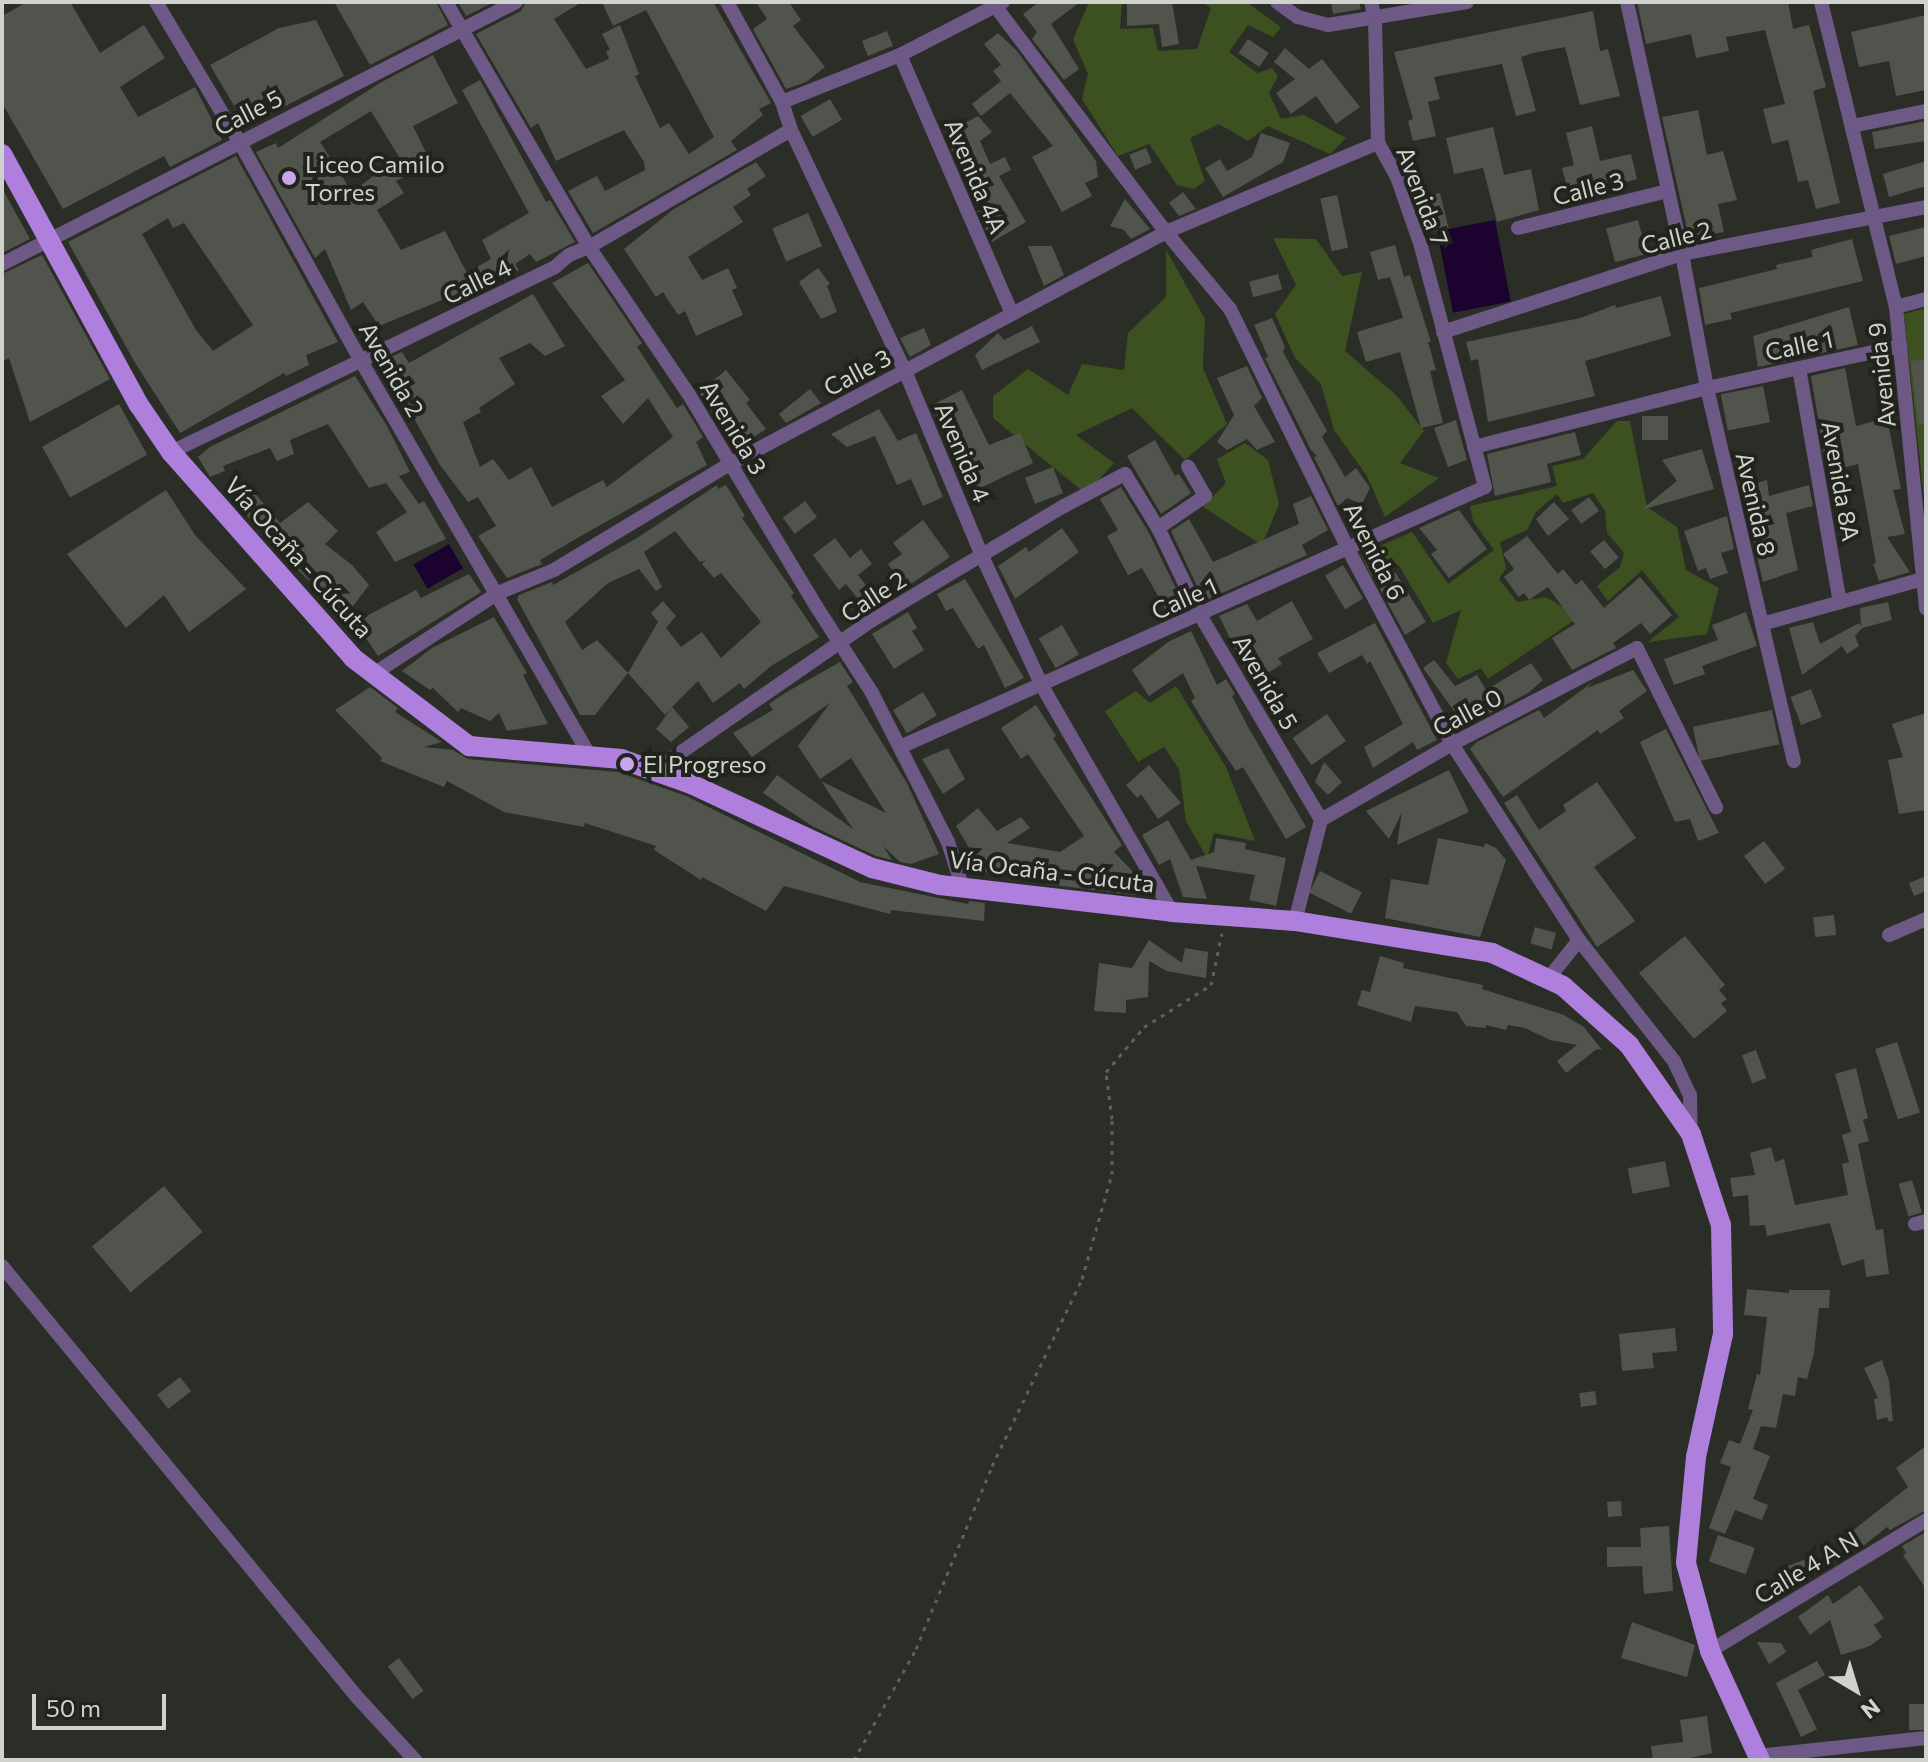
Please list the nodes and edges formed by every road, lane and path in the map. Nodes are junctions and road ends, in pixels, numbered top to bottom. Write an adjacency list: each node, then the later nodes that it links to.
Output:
1 (156, 2): 18 (street, Avenida 2)
2 (446, 2): 12 (street, Avenida 3)
3 (516, 2): 12 (street, Calle 5)
4 (727, 2): 14 (street, Avenida 4)
5 (1277, 2): 11 (street)
6 (1371, 2): 11 (street, Avenida 7)
7 (1467, 2): 11 (street)
8 (1627, 2): 21 (street, Avenida 8)
9 (1821, 2): 16 (street, Avenida 9)
10 (997, 3): 13 (street); 25 (street, Avenida 6)
11 (1375, 19): 19 (street, Avenida 7)
12 (460, 30): 18 (street, Calle 5); 27 (street, Avenida 3)
13 (900, 55): 14 (street); 32 (street, Avenida 4A)
14 (782, 102): 17 (street, Avenida 4)
15 (1926, 111): 16 (street)
16 (1852, 126): 23 (street, Avenida 9)
17 (791, 130): 27 (street, Calle 4); 37 (street, Avenida 4)
18 (239, 141): 26 (street, Calle 5); 35 (street, Avenida 2)
19 (1378, 143): 25 (street, Calle 3); 33 (street, Avenida 7)
20 (2, 154): 26 (main road, Vía Ocaña - Cúcuta)
21 (1668, 191): 24 (street, Calle 3); 28 (street, Avenida 8)
22 (1926, 207): 23 (street, Calle 2)
23 (1875, 219): 28 (street, Calle 2); 31 (street, Avenida 9)
24 (1518, 228)
25 (1166, 232): 32 (street, Calle 3); 46 (street, Avenida 6)
26 (51, 240): 29 (street, Calle 5); 40 (main road, Vía Ocaña - Cúcuta)
27 (589, 247): 35 (street, Calle 4); 41 (street, Avenida 3)
28 (1682, 254): 33 (street, Calle 2); 38 (street, Avenida 8)
29 (2, 264)
30 (1926, 299): 31 (street)
31 (1896, 307): 34 (street, Avenida 9)
32 (1012, 314): 37 (street, Calle 3)
33 (1443, 332): 39 (street, Avenida 7)
34 (1901, 346): 36 (street, Calle 1); 48 (street, Avenida 9)
35 (361, 361): 40 (street, Calle 4); 49 (street, Avenida 2)
36 (1799, 368): 38 (street, Calle 1); 50 (street, Avenida 8A)
37 (905, 371): 41 (street, Calle 3); 47 (street, Avenida 4)
38 (1707, 388): 39 (street, Calle 1); 53 (street, Avenida 8)
39 (1474, 447): 44 (street, Avenida 7)
40 (171, 452): 55 (main road, Vía Ocaña - Cúcuta)
41 (730, 464): 49 (street, Calle 3); 54 (street, Avenida 3)
42 (1188, 467): 45 (street)
43 (1125, 474): 45 (street, Avenida 5); 47 (street, Calle 2)
44 (1485, 487): 46 (street, Calle 1)
45 (1158, 528): 52 (street, Avenida 5)
46 (1349, 551): 52 (street, Calle 1); 57 (street, Avenida 6)
47 (982, 556): 54 (street, Calle 2); 56 (street, Avenida 4)
48 (1923, 579): 50 (street); 51 (street, Avenida 9)
49 (498, 593): 55 (street, Calle 3); 59 (street, Avenida 2)
50 (1840, 602): 53 (street)
51 (1926, 609)
52 (1200, 615): 56 (street, Calle 1); 63 (street, Avenida 5)
53 (1762, 624): 60 (street, Avenida 8)
54 (840, 644): 58 (street, Avenida 3); 61 (street, Calle 2)
55 (375, 673): 59 (main road, Vía Ocaña - Cúcuta)
56 (1042, 686): 58 (street, Calle 1); 65 (street, Avenida 4)
57 (1452, 744): 62 (street, Calle 0); 63 (street, Calle 0); 70 (street, Avenida 6)
58 (900, 747): 64 (street, Avenida 3)
59 (591, 757): 61 (main road, Vía Ocaña - Cúcuta)
60 (1794, 761)
61 (654, 771): 64 (main road, Vía Ocaña - Cúcuta)
62 (1716, 807)
63 (1321, 820): 68 (street)
64 (962, 886): 65 (main road, Vía Ocaña - Cúcuta)
65 (1172, 912): 66 (main road, Vía Ocaña - Cúcuta)
66 (1226, 916): 68 (main road, Vía Ocaña - Cúcuta); 79 (path)
67 (1926, 919): 69 (street)
68 (1295, 921): 71 (main road, Vía Ocaña - Cúcuta)
69 (1889, 935)
70 (1579, 940): 71 (street); 72 (street, Avenida 6)
71 (1548, 979): 72 (main road, Vía Ocaña - Cúcuta)
72 (1691, 1134): 75 (main road, Vía Ocaña - Cúcuta)
73 (2, 1266): 78 (street)
74 (1926, 1520): 75 (street, Calle 4 A N)
75 (1710, 1651): 77 (main road, Vía Ocaña - Cúcuta)
76 (1926, 1738): 77 (street)
77 (1759, 1758)
78 (415, 1760)
79 (854, 1760)

